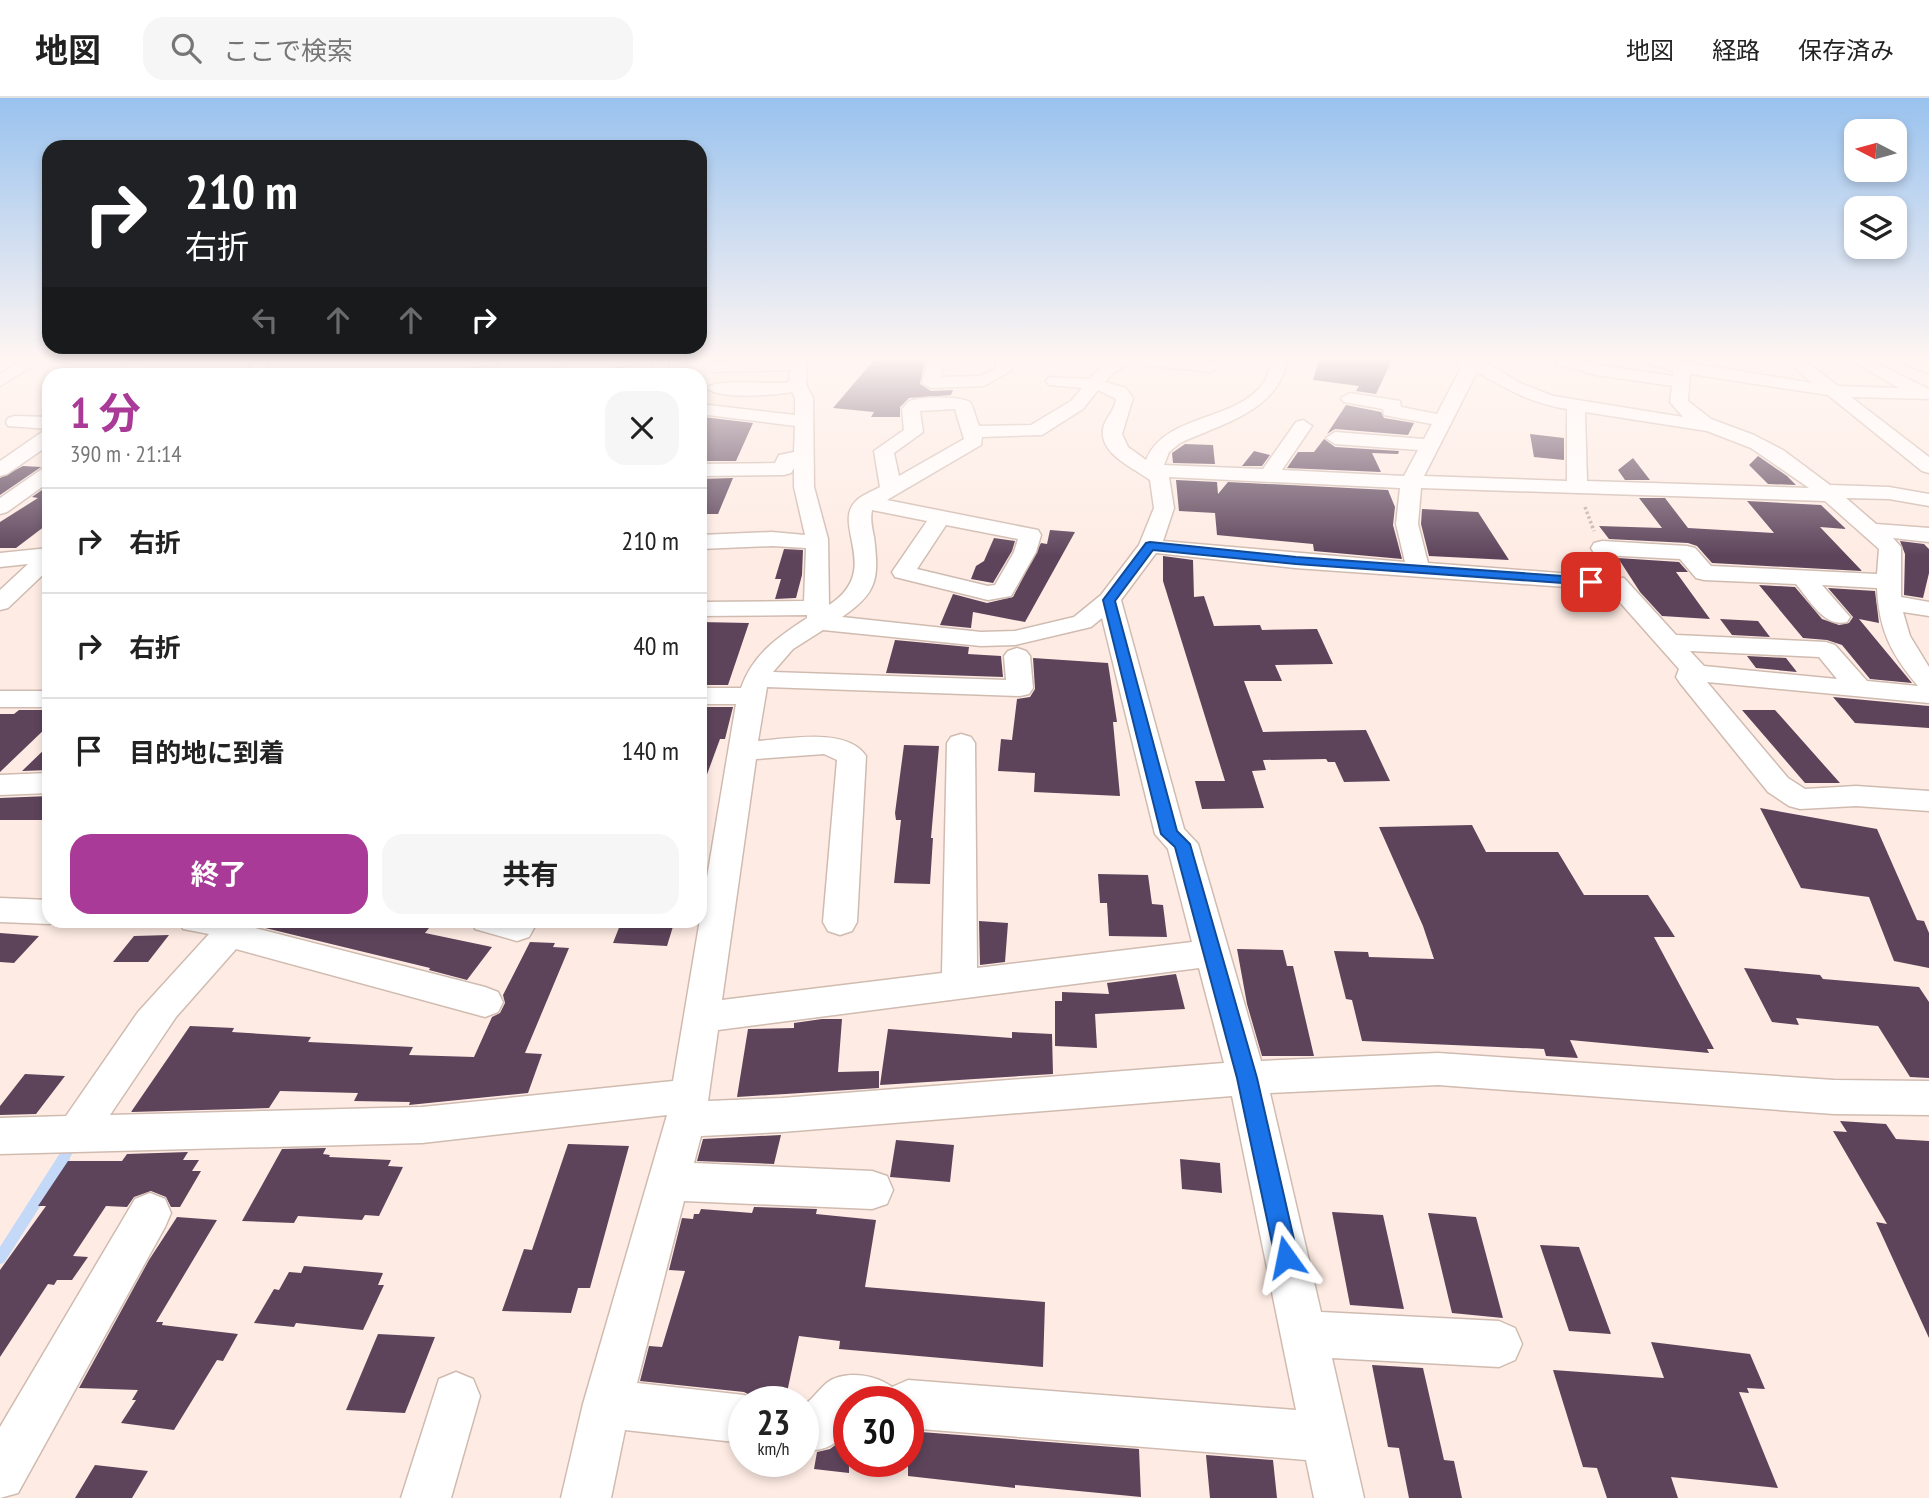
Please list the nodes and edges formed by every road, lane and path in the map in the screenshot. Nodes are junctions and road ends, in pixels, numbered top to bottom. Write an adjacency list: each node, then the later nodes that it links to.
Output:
1 (804, 425): 20 (street)
2 (913, 425): 29 (street)
3 (969, 425): 15 (street)
4 (1043, 425): 15 (street)
5 (1113, 425): 24 (street)
6 (1203, 425): 24 (street)
7 (1382, 425): 17 (street)
8 (1440, 425): 19 (street)
9 (1576, 425): 28 (street)
10 (1701, 425): 14 (street)
11 (1711, 425): 14 (street)
12 (1876, 425): 21 (street)
13 (1303, 426): 25 (street)
14 (1718, 428): 30 (street)
15 (971, 432): 29 (street)
16 (1335, 438): 17 (street)
17 (1374, 439): 19 (street)
18 (42, 441): 22 (street)
19 (1430, 445): 27 (street)
20 (804, 457): 23 (street); 38 (street)
21 (1929, 467)
22 (0, 470)
23 (707, 470)
24 (1152, 470): 25 (street); 39 (street)
25 (1268, 476): 27 (street)
26 (42, 478): 33 (street)
27 (1411, 482): 28 (street); 44 (street)
28 (1577, 486): 30 (street)
29 (891, 490): 32 (street)
30 (1828, 493): 31 (street); 35 (street)
31 (1929, 500)
32 (868, 503): 34 (street); 51 (street)
33 (0, 509)
34 (941, 517): 34 (street)
35 (1870, 530): 36 (street); 46 (street)
36 (1929, 535)
37 (707, 542): 38 (street)
38 (817, 542): 51 (street)
39 (1150, 546): 44 (street); 47 (street)
40 (1602, 548): 45 (street)
41 (42, 557): 42 (street)
42 (0, 560)
43 (42, 563): 48 (street)
44 (1418, 570): 53 (street)
45 (1802, 577): 46 (street); 52 (street)
46 (1887, 591): 49 (street); 56 (street)
47 (1109, 600): 51 (street); 73 (street)
48 (0, 603)
49 (1929, 609)
50 (707, 610): 51 (street)
51 (819, 615): 57 (street)
52 (1838, 617)
53 (1668, 642): 55 (street); 58 (street)
54 (1017, 656): 57 (street)
55 (1690, 673): 58 (street); 67 (street)
56 (1929, 683)
57 (754, 687): 59 (street); 64 (street)
58 (1858, 687): 60 (street)
59 (707, 695)
60 (1929, 695)
61 (0, 699): 62 (street)
62 (42, 699)
63 (961, 743): 74 (street)
64 (743, 751): 70 (street); 76 (street)
65 (42, 782): 66 (street)
66 (0, 785)
67 (1929, 801)
68 (0, 910): 69 (street)
69 (42, 912)
70 (840, 922)
71 (232, 928): 80 (street)
72 (241, 928): 75 (street)
73 (1212, 953): 74 (street); 77 (street)
74 (959, 985): 76 (street)
75 (485, 1002)
76 (702, 1017): 79 (street)
77 (1247, 1078): 78 (street); 79 (street); 85 (street)
78 (1929, 1098)
79 (688, 1107): 80 (street); 82 (street)
80 (77, 1133): 81 (street)
81 (0, 1136)
82 (669, 1181): 83 (street); 88 (street)
83 (872, 1190)
84 (150, 1213): 94 (street)
85 (1303, 1334): 86 (street); 93 (street)
86 (1499, 1344)
87 (456, 1395): 95 (street)
88 (607, 1404): 91 (street); 96 (street)
89 (924, 1405): 93 (street)
90 (833, 1411): 92 (street)
91 (728, 1417)
92 (819, 1426)
93 (1326, 1437): 97 (street)
94 (0, 1475)
95 (426, 1498)
96 (586, 1498)
97 (1339, 1498)

